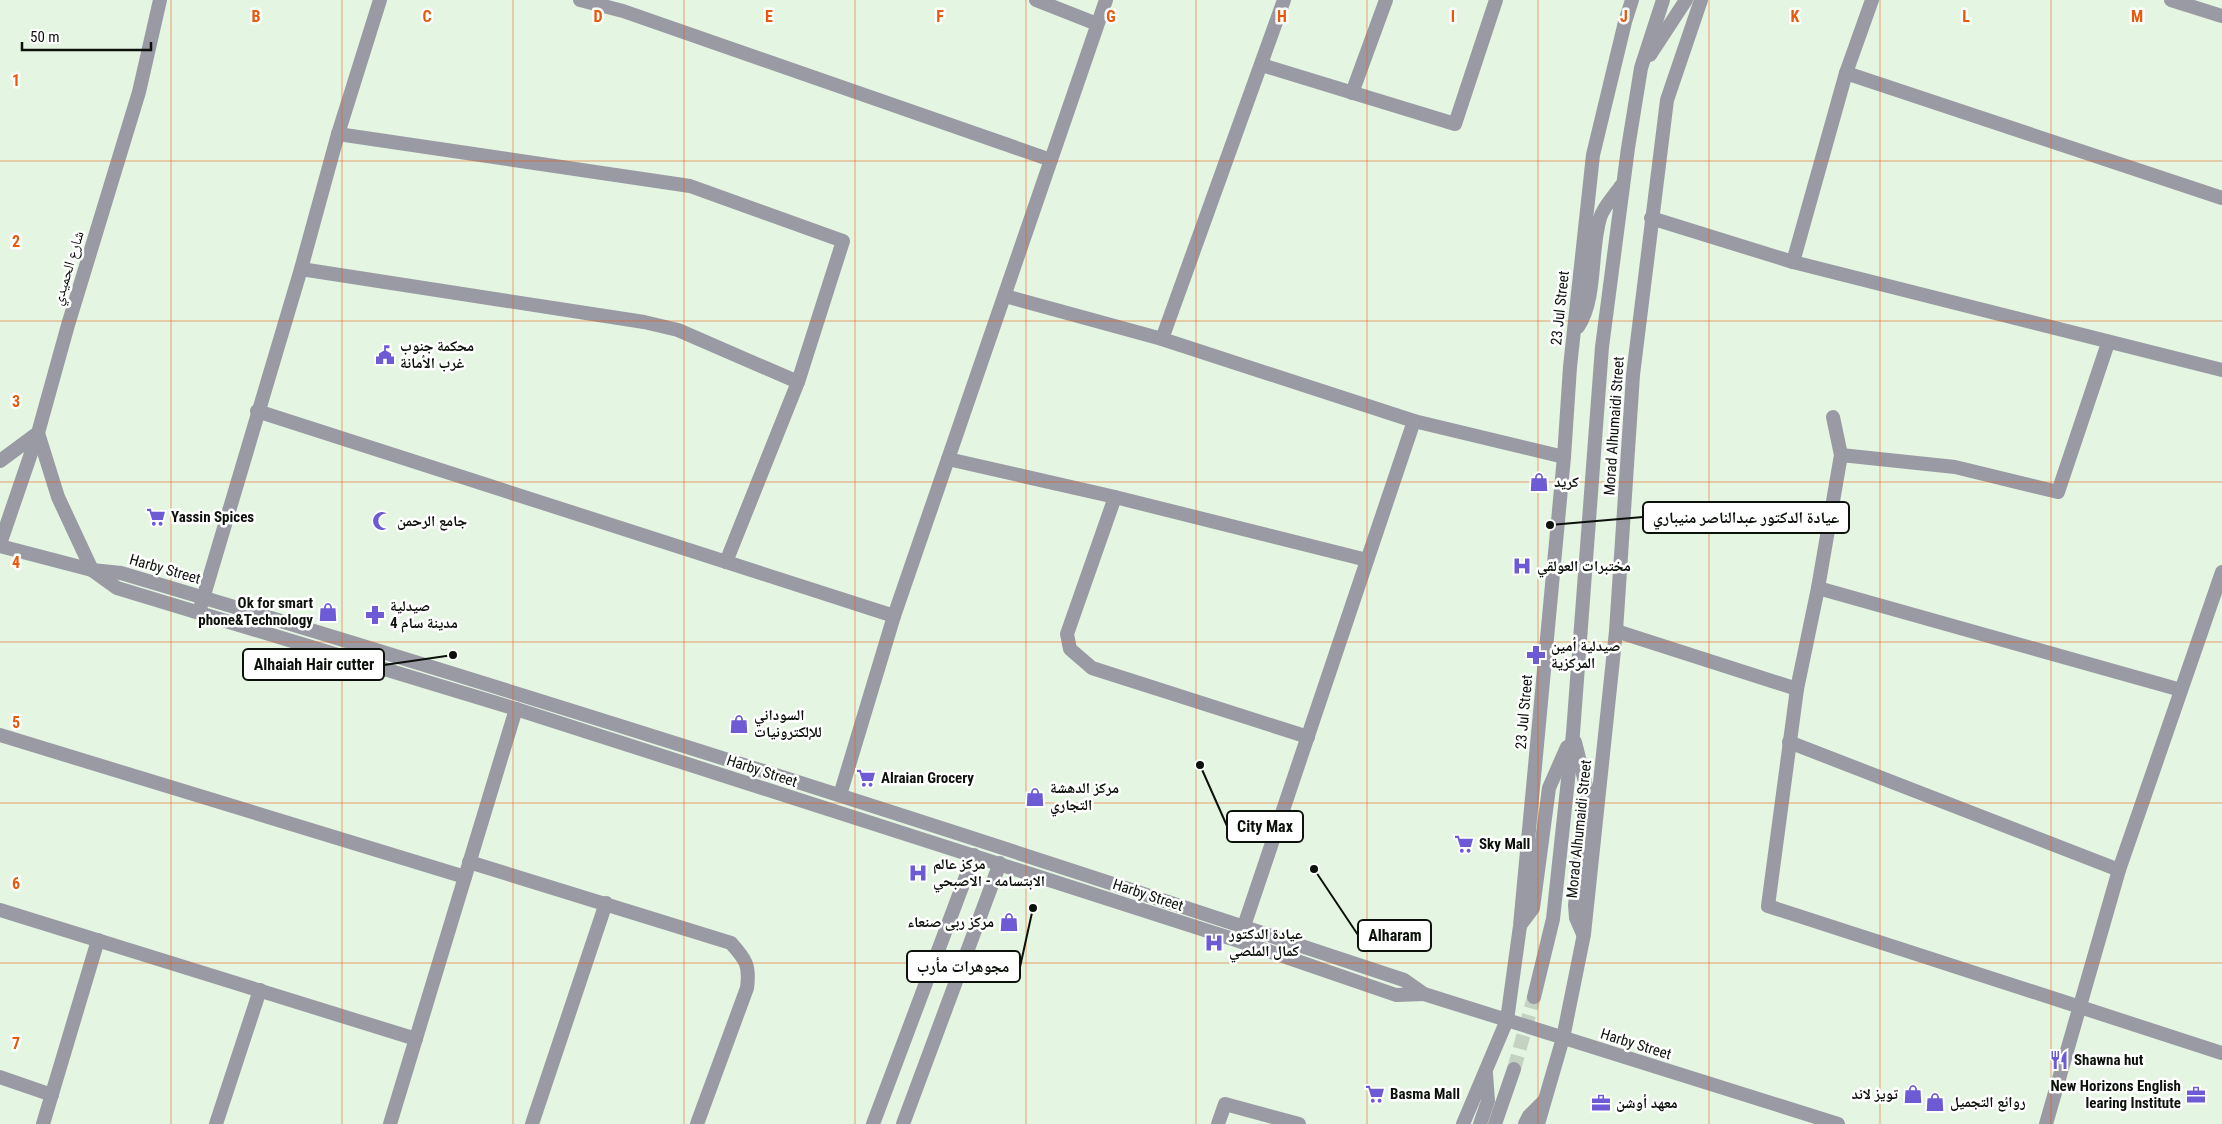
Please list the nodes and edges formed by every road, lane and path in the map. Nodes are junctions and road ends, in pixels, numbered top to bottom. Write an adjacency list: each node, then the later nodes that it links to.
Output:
1 (160, 0): 37 (street, شارع الحميدي)
2 (380, 0): 21 (street)
3 (580, 0): 22 (street)
4 (1036, 0): 16 (street)
5 (1106, 0): 16 (street)
6 (1284, 0): 17 (street)
7 (1386, 0): 20 (street)
8 (1496, 0): 20 (street)
9 (1632, 0): 29 (street, 23 Jul Street)
10 (1663, 0): 18 (street)
11 (1686, 0): 18 (street)
12 (1701, 0): 25 (street, Morad Alhumaidi Street)
13 (1872, 0): 19 (street)
14 (2178, 1): 15 (street)
15 (2222, 16)
16 (1097, 24): 22 (street)
17 (1262, 65): 20 (street); 30 (street)
18 (1641, 68): 23 (street)
19 (1846, 73): 24 (street); 26 (street)
20 (1352, 92)
21 (338, 134): 27 (street); 33 (street)
22 (1051, 160): 28 (street)
23 (1623, 183): 29 (street); 56 (street)
24 (2222, 198)
25 (1651, 218): 26 (street); 52 (street, Morad Alhumaidi Street)
26 (1793, 262): 31 (street)
27 (301, 269): 33 (street); 34 (street)
28 (1005, 296): 30 (street); 40 (street)
29 (1574, 333): 39 (street, 23 Jul Street)
30 (1162, 339): 36 (street)
31 (2108, 343): 32 (street); 38 (street)
32 (2222, 370)
33 (798, 382): 45 (street)
34 (257, 411): 45 (street); 49 (street)
35 (1833, 417): 38 (street)
36 (1414, 421): 39 (street); 44 (street)
37 (38, 433): 41 (street); 43 (street, شارع الحميدي); 46 (street)
38 (1841, 455): 48 (street)
39 (1564, 457): 69 (street, 23 Jul Street)
40 (948, 459): 42 (street); 51 (street)
41 (0, 461)
42 (1115, 497): 44 (street); 58 (street)
43 (0, 545): 46 (street, Harby Street)
44 (1366, 560): 58 (street)
45 (726, 562): 51 (street)
46 (92, 570): 49 (street, Harby Street); 50 (street, Harby Street)
47 (2222, 572): 54 (street)
48 (1818, 588): 53 (street); 54 (street)
49 (203, 597): 50 (street); 60 (street, Harby Street)
50 (199, 612): 55 (street, Harby Street)
51 (894, 616): 60 (street)
52 (1616, 632): 53 (street); 70 (street, Morad Alhumaidi Street)
53 (1797, 689): 59 (street)
54 (2181, 690): 64 (street)
55 (516, 709): 61 (street, Harby Street); 62 (street)
56 (1573, 733): 69 (street); 70 (street); 74 (street)
57 (0, 735): 65 (street)
58 (1308, 737): 68 (street)
59 (1789, 742): 64 (street); 75 (street)
60 (840, 795): 68 (street, Harby Street)
61 (974, 855): 63 (street, Harby Street); 90 (street)
62 (469, 862): 65 (street); 66 (street)
63 (1000, 864): 73 (street, Harby Street); 91 (street)
64 (2119, 870): 75 (street)
65 (465, 877): 78 (street)
66 (606, 903): 88 (street); 89 (street)
67 (0, 910): 71 (street)
68 (1244, 926): 73 (street, Harby Street)
69 (1520, 926): 76 (street, 23 Jul Street)
70 (1584, 934): 77 (street, Morad Alhumaidi Street)
71 (98, 940): 72 (street); 83 (street)
72 (260, 990): 78 (street); 86 (street)
73 (1424, 994): 76 (street, Harby Street)
74 (1534, 997)
75 (2079, 1008): 79 (street); 100 (street)
76 (1506, 1020): 77 (street, Harby Street); 81 (street, 23 Jul Street)
77 (1563, 1038): 84 (street); 99 (street, Harby Street)
78 (416, 1039): 87 (street)
79 (2222, 1054)
80 (1514, 1069): 96 (street)
81 (1485, 1071): 94 (street, 23 Jul Street); 95 (street)
82 (0, 1077): 83 (street)
83 (52, 1095): 85 (street)
84 (1546, 1099): 97 (street); 98 (street)
85 (44, 1124)
86 (216, 1124)
87 (390, 1124)
88 (532, 1124)
89 (697, 1124)
90 (873, 1124)
91 (903, 1124)
92 (1218, 1124): 93 (street)
93 (1299, 1124)
94 (1463, 1124)
95 (1480, 1124)
96 (1495, 1124)
97 (1525, 1124)
98 (1538, 1124)
99 (1838, 1124)
100 (2046, 1124)

